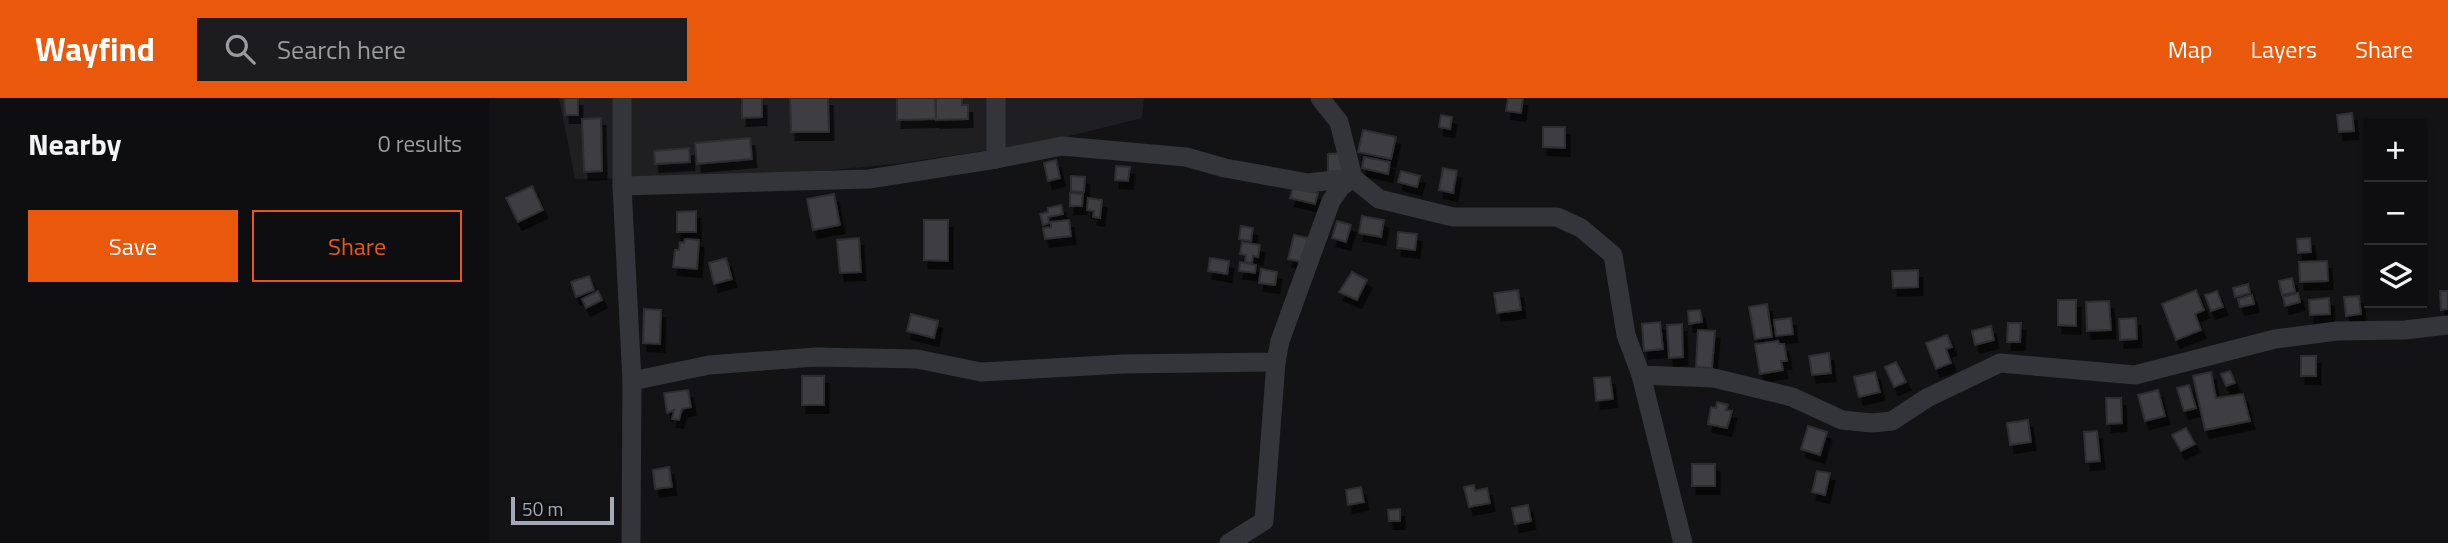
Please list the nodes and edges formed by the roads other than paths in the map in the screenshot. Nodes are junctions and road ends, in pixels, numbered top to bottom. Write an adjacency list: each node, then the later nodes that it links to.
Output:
1 (622, 98): 6 (street)
2 (996, 98): 4 (street)
3 (1320, 98): 5 (street)
4 (996, 159): 5 (street); 6 (street)
5 (1353, 178): 8 (street); 9 (street)
6 (622, 186): 10 (street)
7 (2448, 325): 9 (street)
8 (1276, 362): 10 (street); 12 (street)
9 (1641, 374): 13 (street)
10 (632, 382): 11 (street)
11 (631, 543)
12 (1229, 543)
13 (1683, 543)

